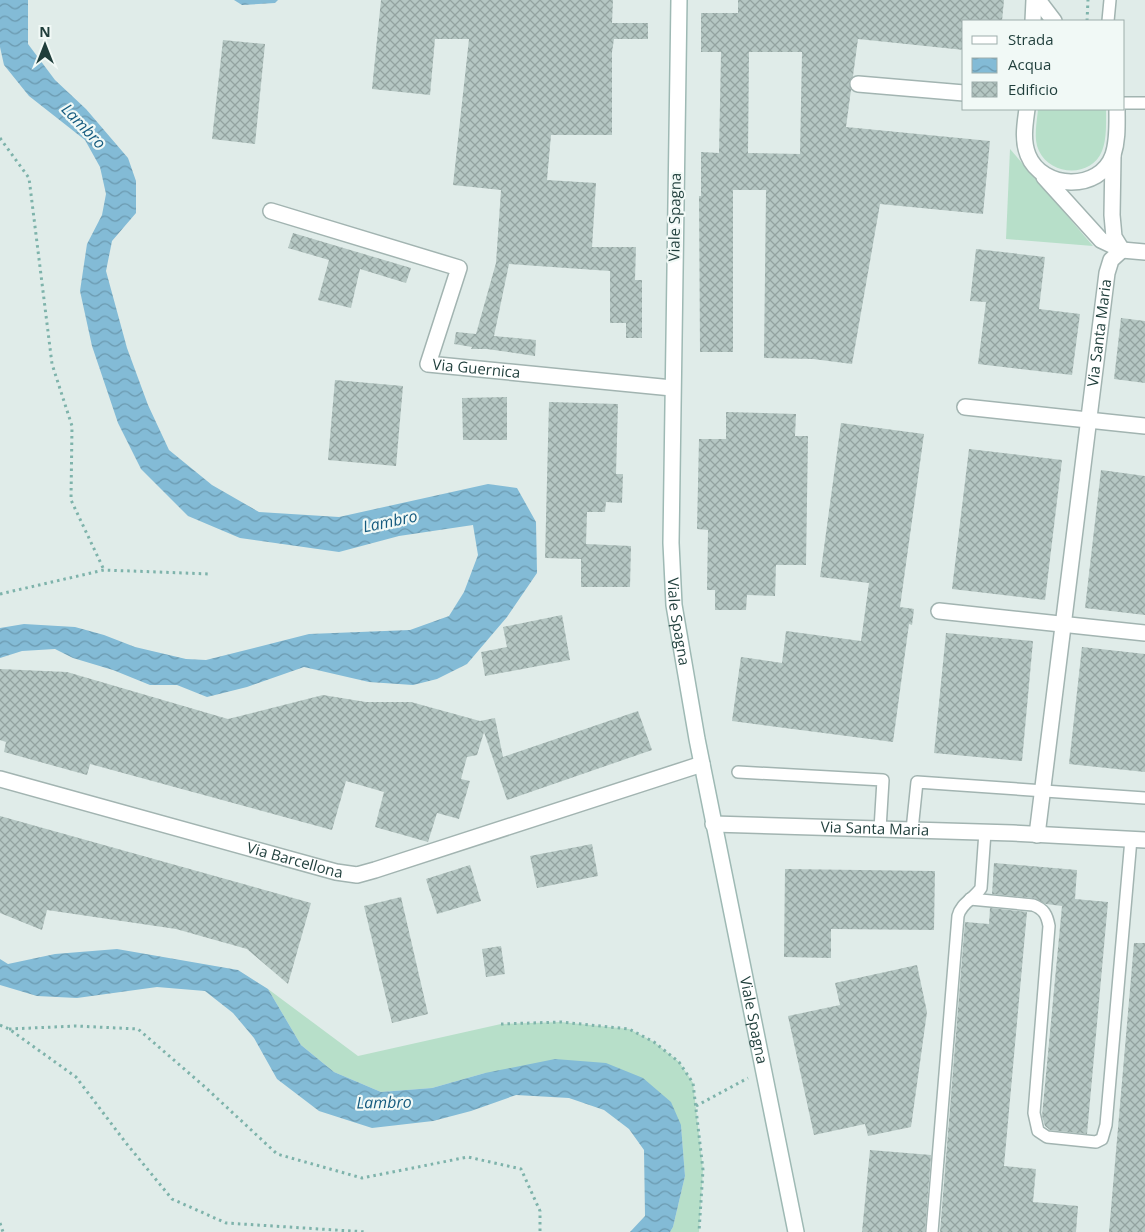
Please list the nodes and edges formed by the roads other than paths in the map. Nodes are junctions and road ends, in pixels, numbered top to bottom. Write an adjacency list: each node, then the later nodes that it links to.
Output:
1 (679, 0): 18 (street, Viale Spagna)
2 (1036, 0): 4 (street); 5 (street)
3 (1110, 0): 6 (lane)
4 (1033, 20)
5 (1053, 20)
6 (1108, 20)
7 (858, 84): 8 (street)
8 (962, 93)
9 (1125, 103): 10 (lane)
10 (1145, 103)
11 (1027, 110): 14 (street)
12 (1117, 110): 13 (street)
13 (1113, 156): 14 (street); 16 (street)
14 (1037, 169): 16 (street)
15 (271, 211): 18 (street, Via Guernica)
16 (1122, 250): 17 (street); 20 (street, Via Santa Maria)
17 (1145, 252)
18 (672, 388): 25 (street, Viale Spagna)
19 (965, 407): 20 (street)
20 (1088, 420): 21 (street); 23 (street, Via Santa Maria)
21 (1145, 426)
22 (939, 611): 23 (street)
23 (1063, 624): 24 (street); 28 (street, Via Santa Maria)
24 (1145, 634)
25 (702, 764): 27 (street, Via Barcellona); 30 (street, Viale Spagna)
26 (738, 772): 31 (lane)
27 (0, 779)
28 (1042, 791): 29 (lane); 32 (lane); 34 (street, Via Santa Maria)
29 (1145, 798)
30 (713, 824): 31 (street, Via Santa Maria); 37 (street, Viale Spagna)
31 (880, 829): 32 (street, Via Santa Maria)
32 (912, 830): 33 (street, Via Santa Maria)
33 (985, 832): 34 (street, Via Santa Maria); 36 (lane)
34 (1037, 835): 35 (street, Via Santa Maria)
35 (1138, 840): 36 (lane)
36 (970, 899): 38 (lane)
37 (796, 1232)
38 (932, 1232)

